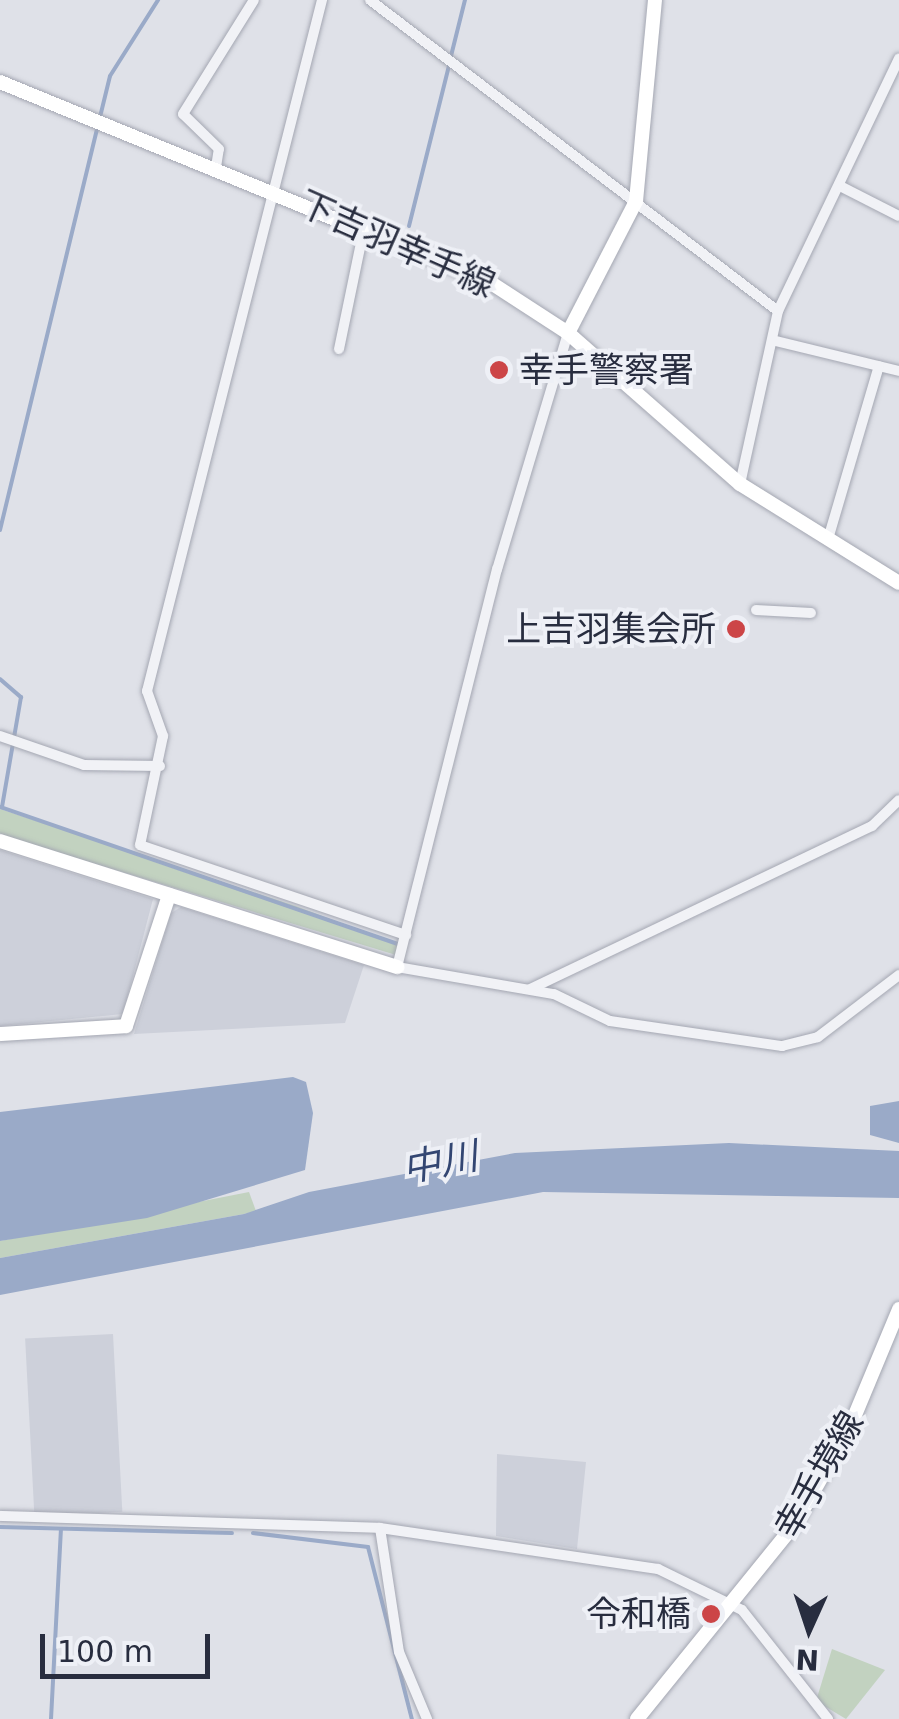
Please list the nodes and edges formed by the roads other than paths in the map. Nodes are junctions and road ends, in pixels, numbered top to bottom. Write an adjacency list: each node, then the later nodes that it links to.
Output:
1 (254, 0): 7 (street)
2 (322, 0): 9 (street)
3 (370, 0): 10 (street)
4 (655, 0): 10 (main road)
5 (899, 58): 8 (street)
6 (0, 82): 7 (main road, 下吉羽幸手線)
7 (216, 167): 9 (main road, 下吉羽幸手線)
8 (840, 186): 11 (street); 13 (street)
9 (272, 189): 12 (main road, 下吉羽幸手線); 25 (street)
10 (636, 200): 13 (street); 14 (main road)
11 (899, 216)
12 (364, 226): 14 (main road, 下吉羽幸手線); 16 (street)
13 (778, 311): 15 (street)
14 (568, 333): 19 (main road, 下吉羽幸手線); 29 (street)
15 (776, 341): 17 (street); 19 (street)
16 (339, 349)
17 (879, 366): 18 (street); 20 (street)
18 (899, 371)
19 (740, 484): 20 (main road, 下吉羽幸手線)
20 (828, 539): 21 (main road, 下吉羽幸手線)
21 (899, 582)
22 (756, 610): 23 (street)
23 (810, 613)
24 (0, 736): 25 (street)
25 (160, 766): 29 (street)
26 (899, 800): 32 (street)
27 (0, 841): 28 (main road)
28 (170, 895): 30 (main road); 33 (main road)
29 (406, 936): 30 (street)
30 (397, 967): 32 (street)
31 (899, 975): 32 (street)
32 (530, 989)
33 (0, 1034)
34 (899, 1309): 37 (main road, 幸手境線)
35 (0, 1516): 36 (street)
36 (380, 1528): 37 (street); 38 (street)
37 (734, 1603): 39 (main road, 幸手境線); 40 (street)
38 (427, 1719)
39 (637, 1719)
40 (828, 1719)

